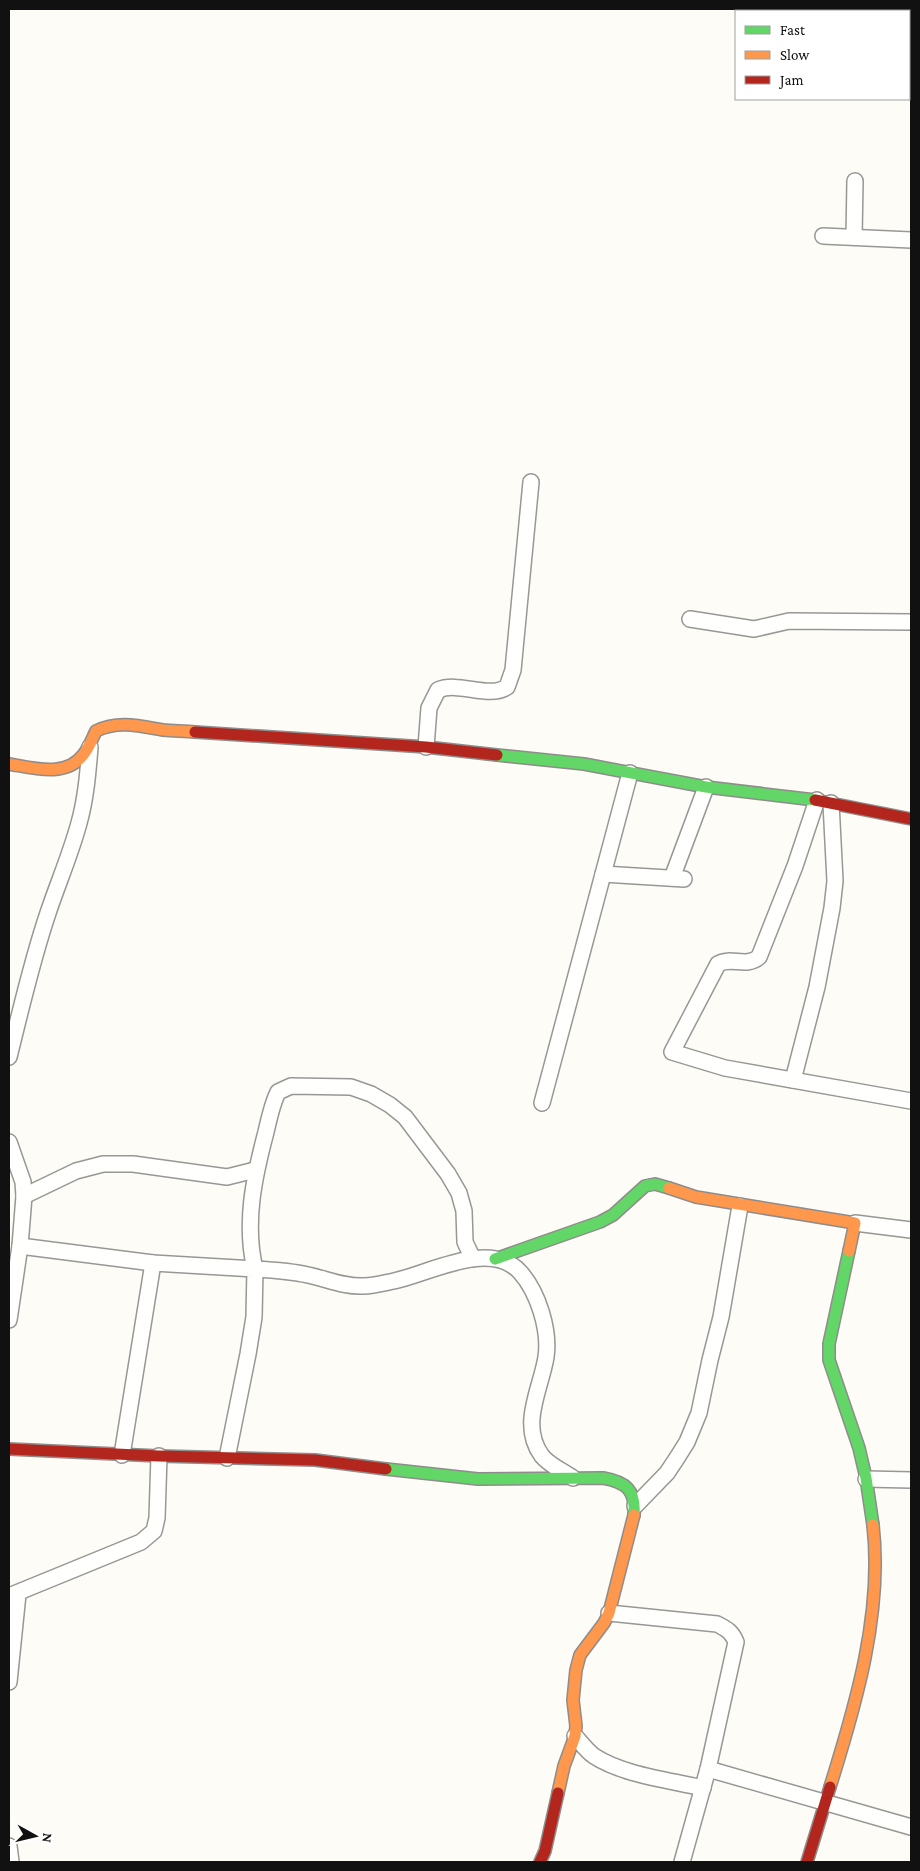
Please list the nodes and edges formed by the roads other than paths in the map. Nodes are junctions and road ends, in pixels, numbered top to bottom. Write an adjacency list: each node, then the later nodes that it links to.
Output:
1 (855, 181): 3 (street)
2 (823, 236): 3 (street)
3 (854, 237): 4 (street)
4 (911, 240)
5 (531, 482): 9 (street)
6 (690, 619): 7 (street)
7 (911, 622)
8 (91, 743): 9 (street); 10 (street); 16 (street)
9 (426, 747): 11 (street)
10 (9, 764)
11 (630, 773): 12 (street); 15 (street)
12 (706, 787): 13 (street); 15 (street)
13 (824, 802): 14 (street); 17 (street); 17 (street)
14 (911, 819)
15 (603, 874): 19 (street)
16 (9, 1057)
17 (793, 1080): 18 (street)
18 (911, 1101)
19 (542, 1103)
20 (9, 1142): 22 (street)
21 (255, 1170): 22 (street); 27 (street); 30 (street)
22 (24, 1196): 26 (street)
23 (740, 1206): 24 (street); 28 (street); 39 (street)
24 (855, 1223): 25 (street); 37 (street)
25 (911, 1230)
26 (20, 1246): 29 (street); 31 (street)
27 (473, 1259): 28 (street); 30 (street)
28 (495, 1259): 36 (street)
29 (153, 1263): 30 (street); 33 (street)
30 (255, 1269): 35 (street)
31 (9, 1320)
32 (9, 1449): 33 (street)
33 (122, 1454): 34 (street)
34 (160, 1456): 35 (street); 40 (street)
35 (227, 1458): 36 (street)
36 (573, 1478): 39 (street)
37 (866, 1479): 38 (street); 46 (street)
38 (911, 1480)
39 (636, 1506): 41 (street)
40 (13, 1595): 42 (street)
41 (609, 1613): 43 (street); 44 (street)
42 (9, 1682)
43 (575, 1736): 45 (street); 50 (street)
44 (708, 1769): 45 (street); 46 (street)
45 (703, 1788): 51 (street)
46 (825, 1802): 47 (street); 52 (street)
47 (911, 1827)
48 (9, 1846): 49 (street)
49 (11, 1862)
50 (540, 1862)
51 (682, 1862)
52 (807, 1862)

